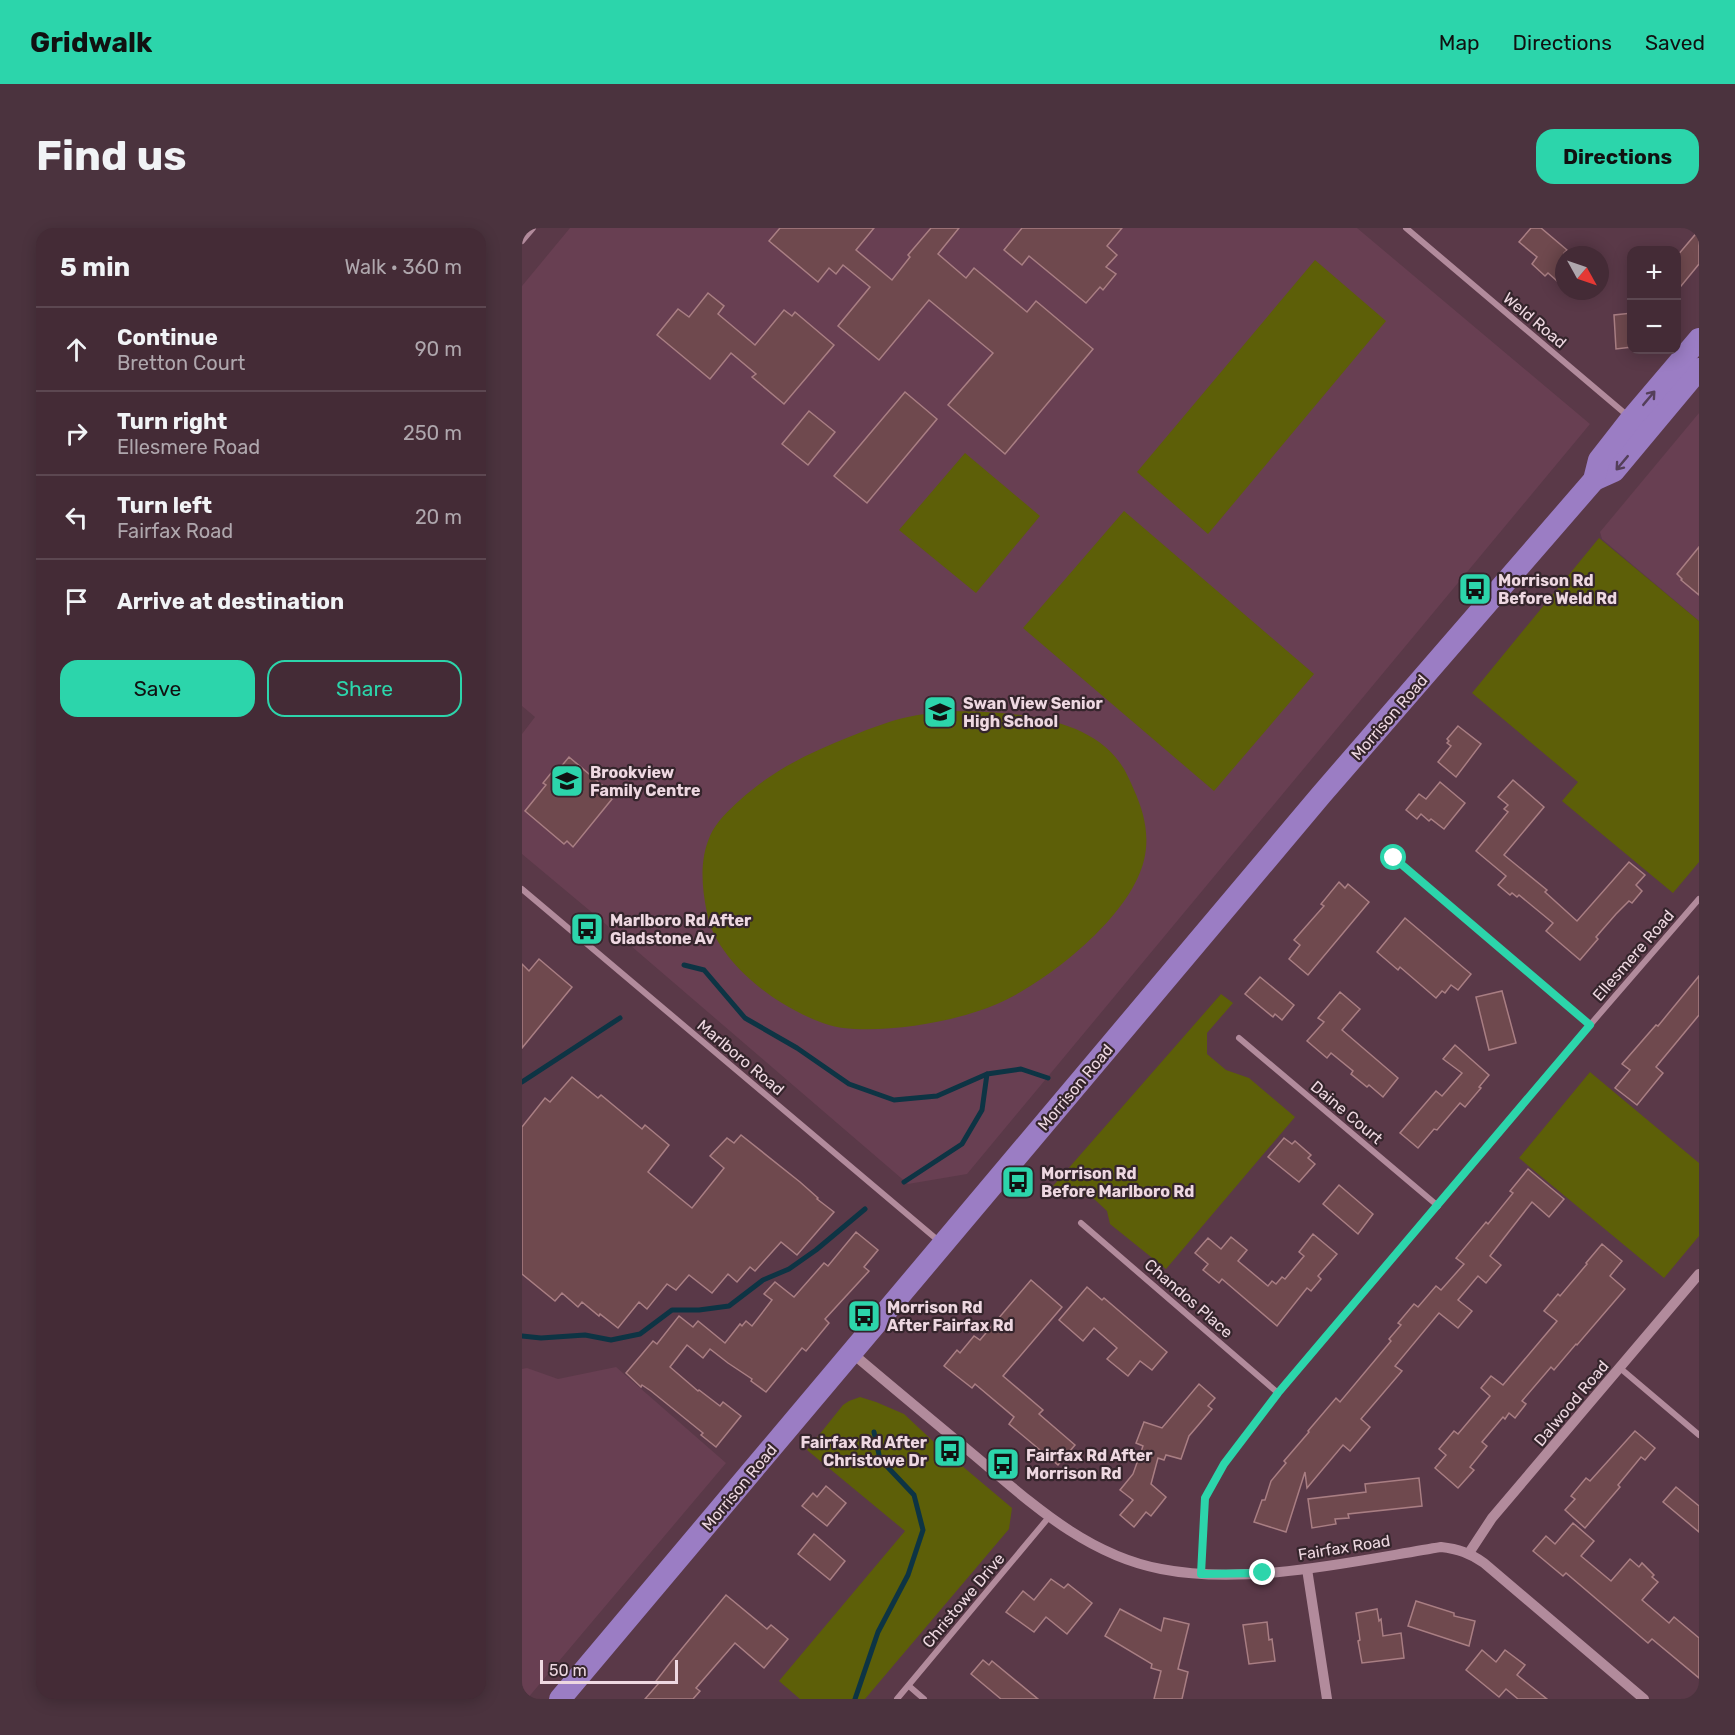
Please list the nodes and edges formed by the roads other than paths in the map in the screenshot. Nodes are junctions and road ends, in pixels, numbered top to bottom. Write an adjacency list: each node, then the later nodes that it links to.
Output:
1 (533, 228): 3 (street)
2 (1406, 228): 6 (street, Weld Road)
3 (522, 242)
4 (1699, 339): 6 (main road, Morrison Road, one-way to 4)
5 (1699, 369): 6 (main road, Morrison Road)
6 (1638, 426): 14 (main road, Morrison Road)
7 (1394, 858): 10 (street)
8 (522, 889): 14 (street, Marlboro Road)
9 (1699, 899): 10 (street, Ellesmere Road)
10 (1590, 1025): 12 (street, Ellesmere Road)
11 (1239, 1038): 12 (street, Daine Court)
12 (1438, 1206): 18 (street, Ellesmere Road)
13 (1081, 1223): 18 (street, Chandos Place)
14 (943, 1244): 16 (main road, Morrison Road)
15 (1699, 1274): 17 (street, Dalwood Road)
16 (852, 1353): 20 (street, Fairfax Road); 25 (main road, Morrison Road)
17 (1620, 1368): 19 (street); 21 (street, Dalwood Road)
18 (1278, 1393): 23 (street, Ellesmere Road)
19 (1699, 1435)
20 (1049, 1517): 23 (street, Fairfax Road); 24 (street, Christowe Drive)
21 (1469, 1553): 22 (street, Fairfax Road); 29 (street, Fairfax Road)
22 (1307, 1569): 23 (street, Fairfax Road); 28 (street)
23 (1201, 1574)
24 (909, 1686): 26 (street, Christowe Drive); 27 (street)
25 (560, 1699)
26 (897, 1699)
27 (924, 1699)
28 (1327, 1699)
29 (1644, 1699)

